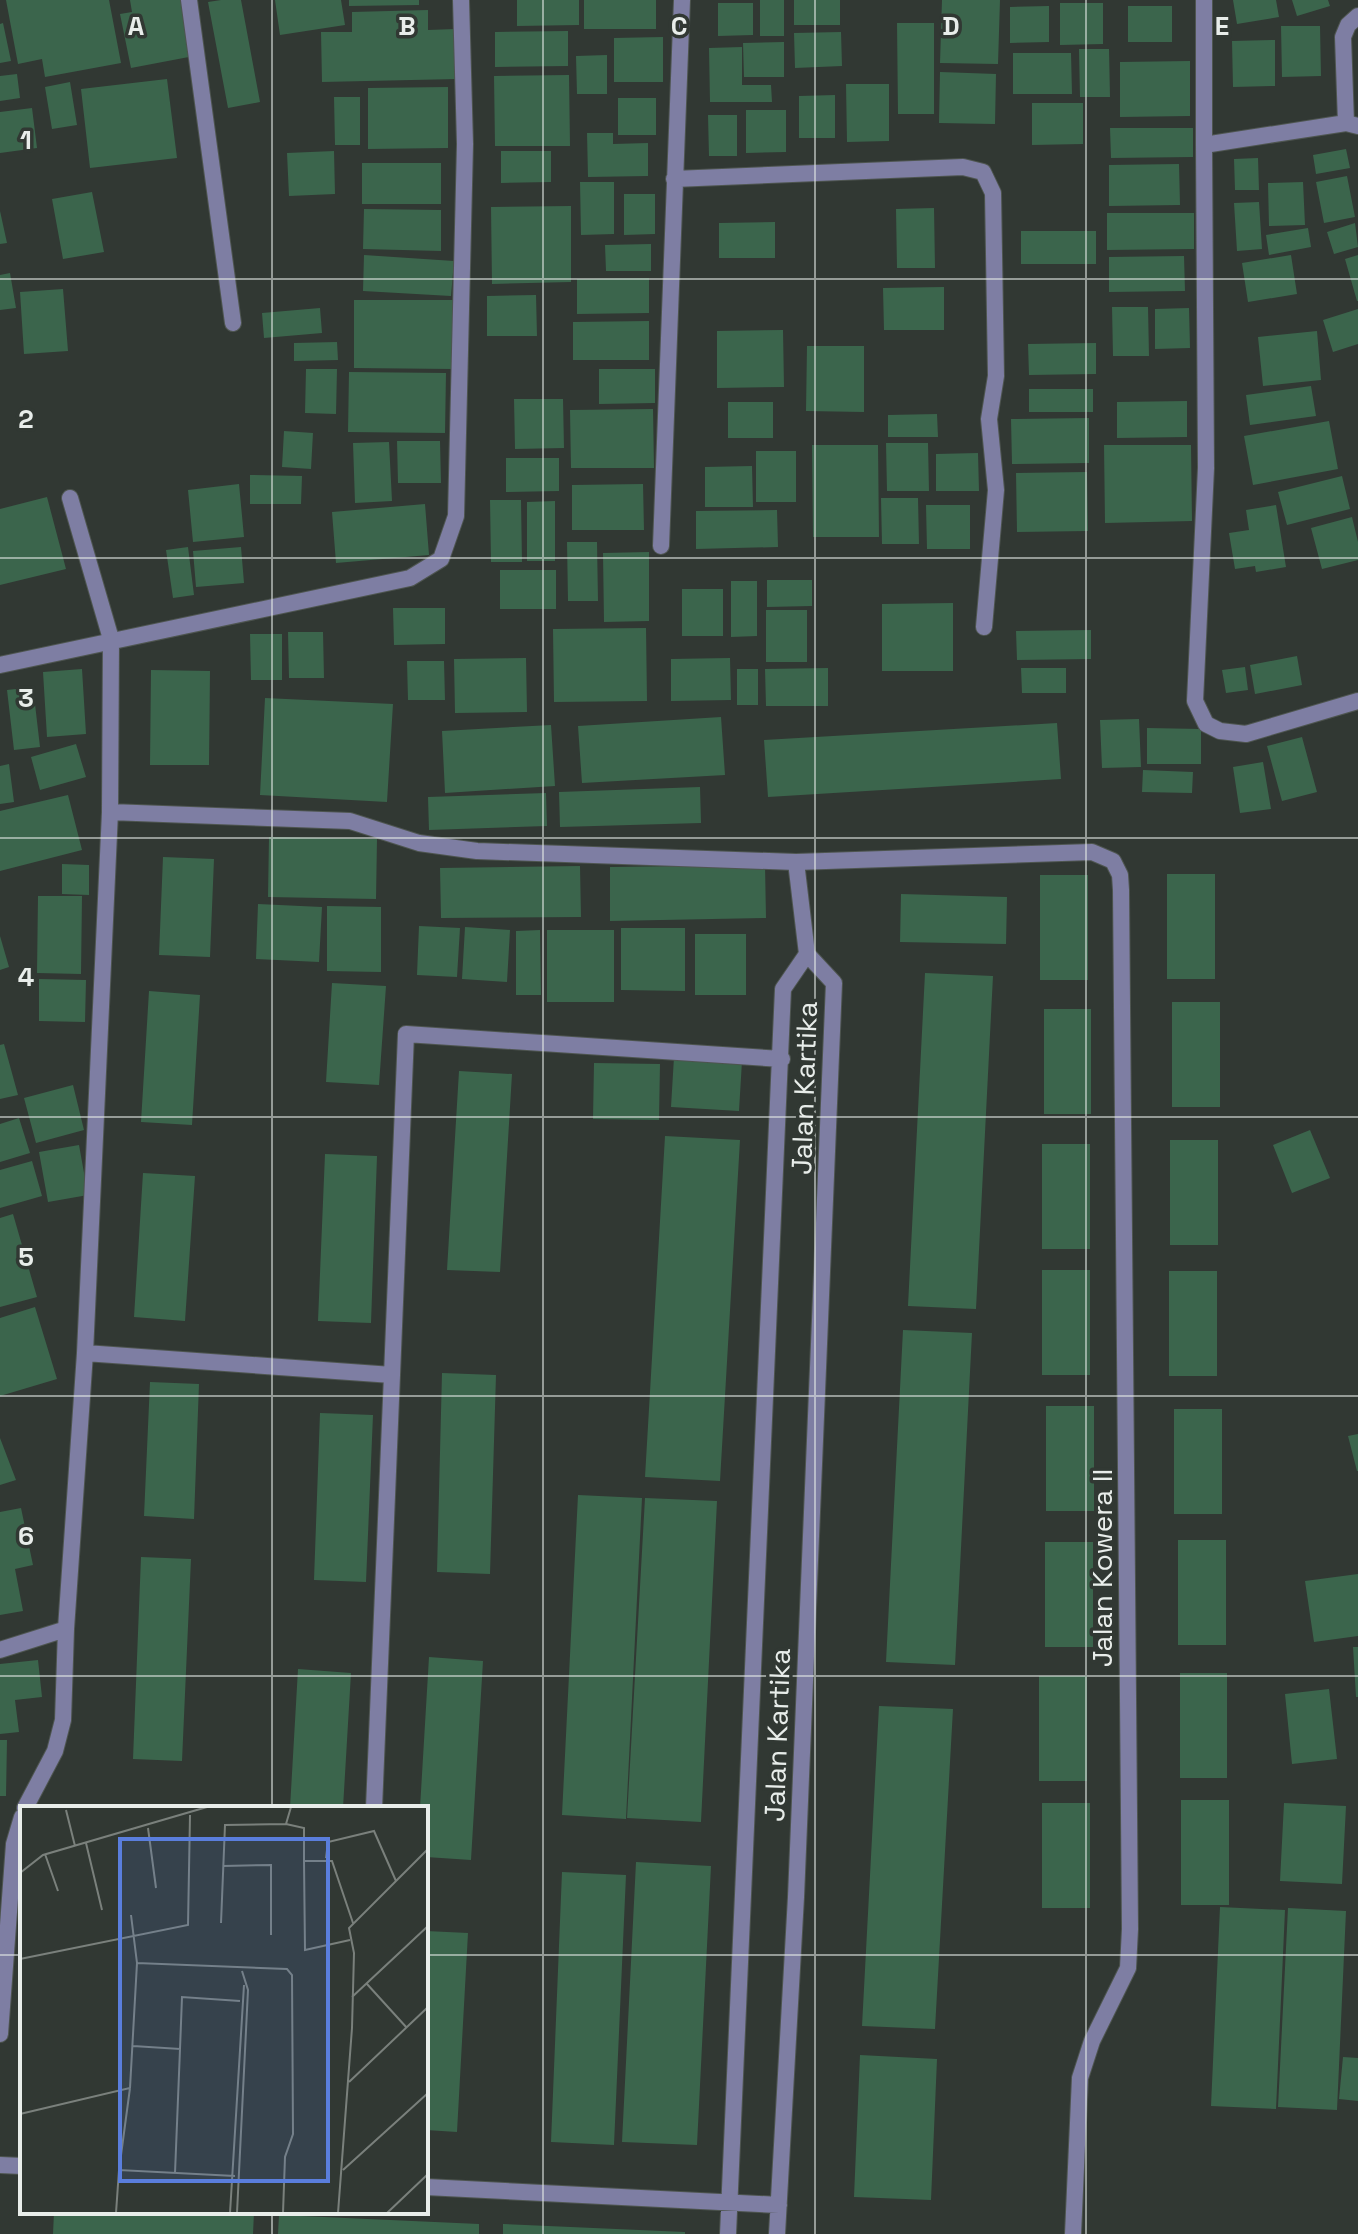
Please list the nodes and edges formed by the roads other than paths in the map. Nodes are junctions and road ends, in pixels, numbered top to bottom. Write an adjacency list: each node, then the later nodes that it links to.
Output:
1 (189, 0): 9 (street)
2 (461, 0): 13 (street)
3 (682, 0): 8 (street)
4 (1204, 0): 7 (street)
5 (1358, 16): 6 (street)
6 (1352, 124): 7 (street)
7 (1204, 145): 15 (street)
8 (674, 179): 11 (street); 12 (street)
9 (233, 323)
10 (70, 498): 13 (street)
11 (661, 546)
12 (984, 627)
13 (111, 639): 14 (street); 16 (street)
14 (0, 665)
15 (1358, 701)
16 (110, 812): 17 (street); 20 (street)
17 (796, 862): 18 (street); 35 (street, Jalan Kowera II)
18 (807, 954): 19 (street, Jalan Kartika); 32 (street, Jalan Kartika)
19 (782, 1059): 21 (street); 31 (street, Jalan Kartika)
20 (85, 1353): 21 (street); 22 (street)
21 (392, 1375): 25 (street)
22 (66, 1629): 23 (street); 24 (street)
23 (0, 1650)
24 (26, 1806)
25 (374, 1806)
26 (20, 1824): 27 (street)
27 (0, 2034)
28 (0, 2165): 29 (street)
29 (20, 2166)
30 (428, 2187): 31 (street)
31 (730, 2201): 32 (street); 33 (street, Jalan Kartika)
32 (779, 2205): 34 (street, Jalan Kartika)
33 (728, 2234)
34 (777, 2234)
35 (1073, 2234)

